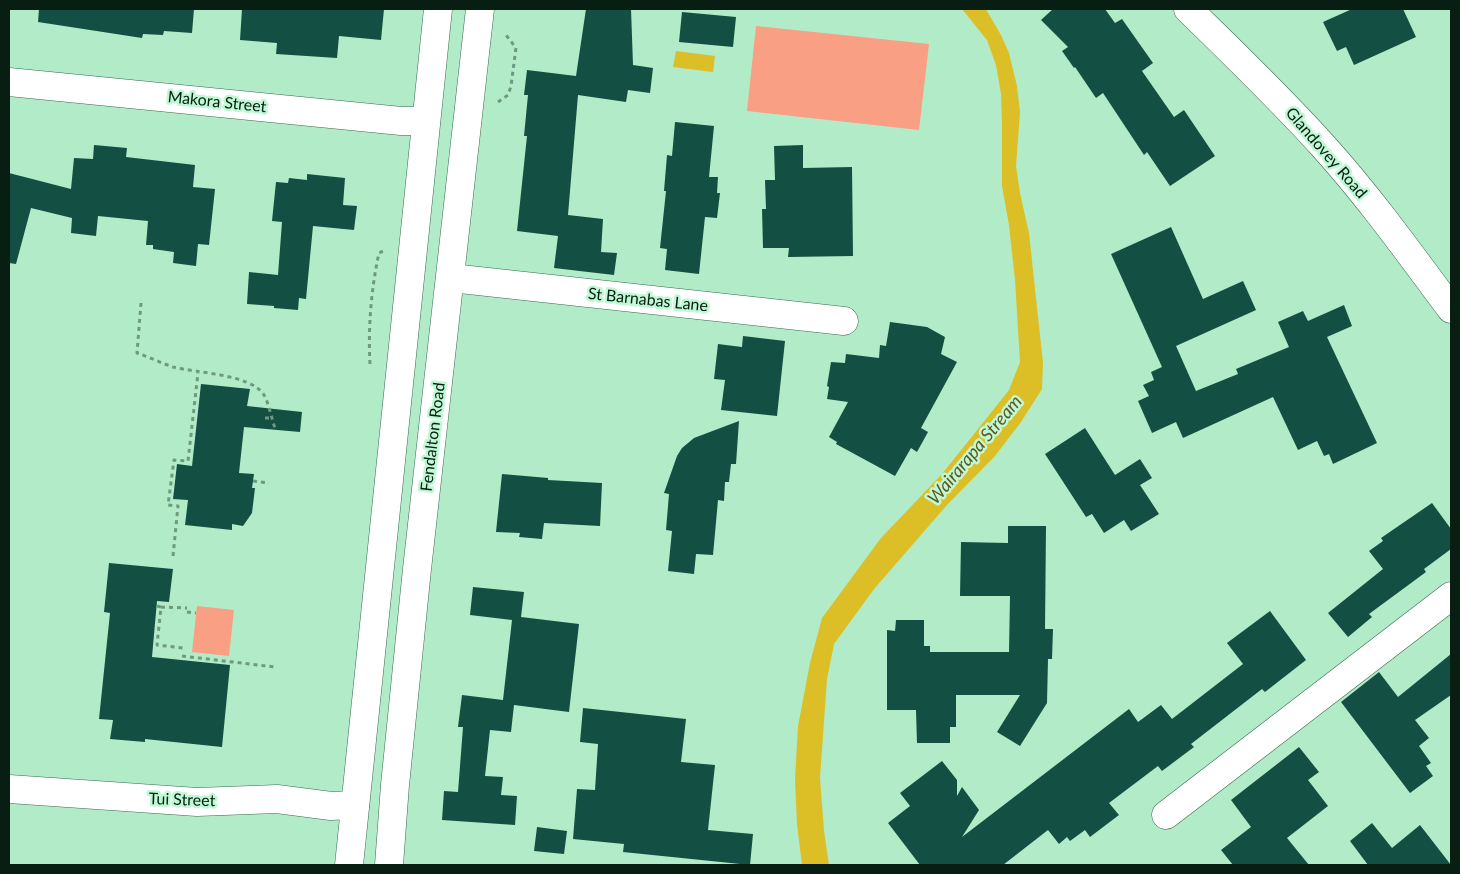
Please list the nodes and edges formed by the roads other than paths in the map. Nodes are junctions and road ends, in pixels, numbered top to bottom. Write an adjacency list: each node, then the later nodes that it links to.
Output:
1 (438, 9): 5 (street)
2 (480, 9): 6 (street, Fendalton Road)
3 (1188, 9): 7 (street, Glandovey Road)
4 (9, 82): 5 (street, Makora Street)
5 (426, 121): 11 (street)
6 (451, 278): 8 (street, St Barnabas Lane); 14 (street, Fendalton Road)
7 (1451, 309)
8 (844, 321)
9 (1451, 596): 12 (street)
10 (9, 789): 11 (street, Tui Street)
11 (355, 805): 13 (street)
12 (1166, 814)
13 (348, 865)
14 (389, 865)

